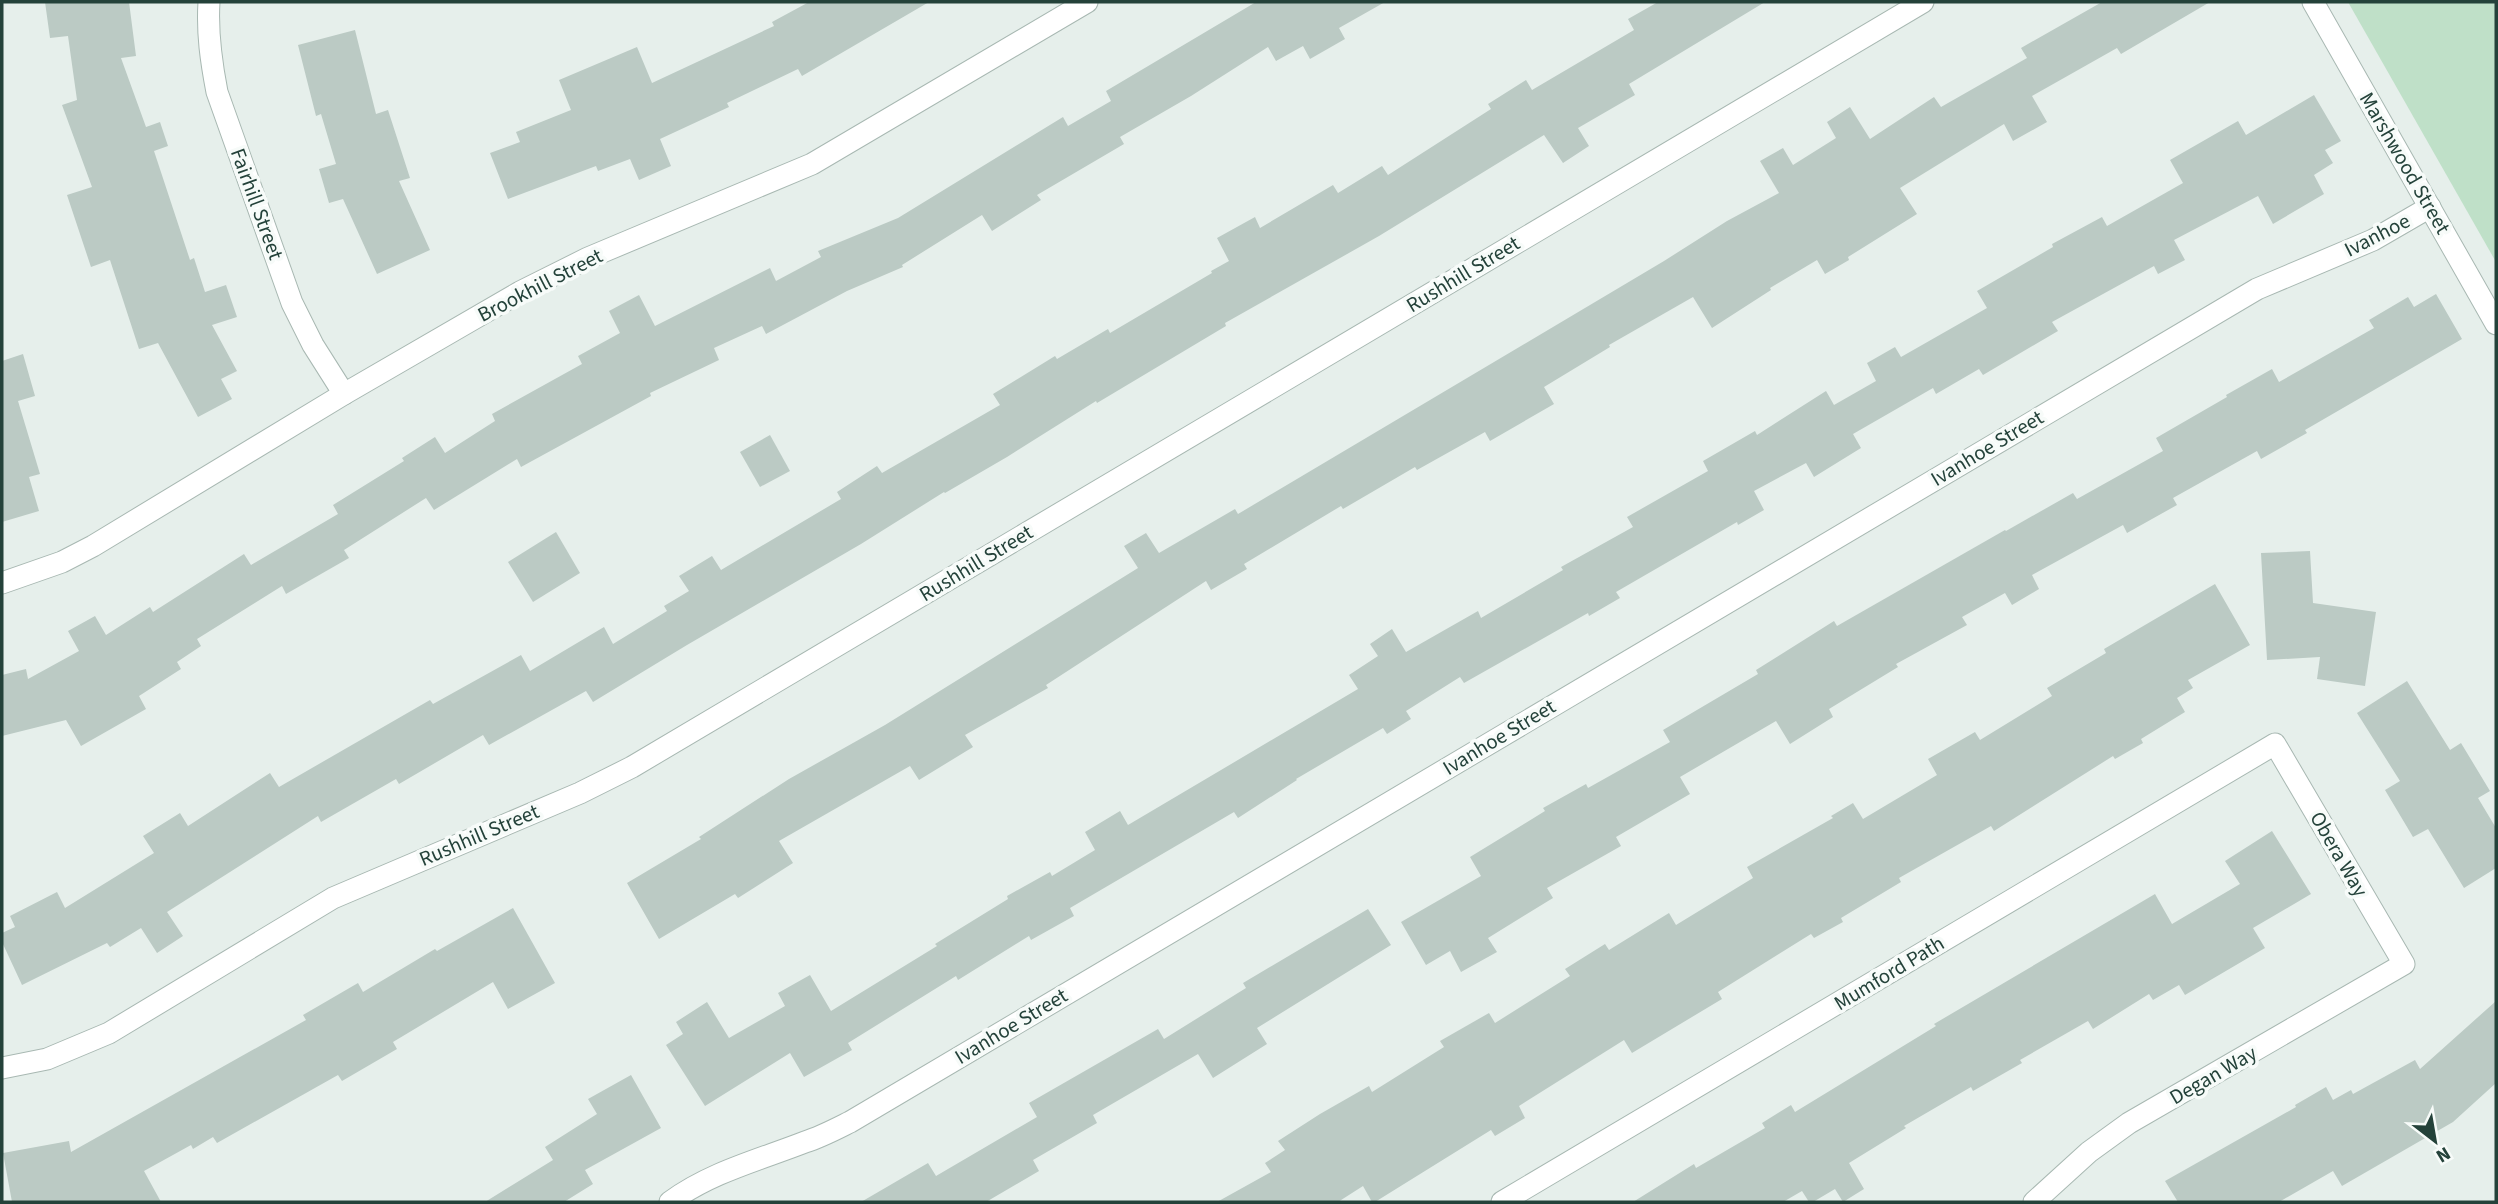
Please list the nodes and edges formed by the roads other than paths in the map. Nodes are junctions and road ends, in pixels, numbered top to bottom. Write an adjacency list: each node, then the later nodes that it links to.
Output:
1 (209, 2): 8 (street, Fairhill Street)
2 (1087, 2): 8 (street, Brookhill Street)
3 (1923, 2): 12 (street, Rushhill Street)
4 (2313, 2): 5 (street, Marshwood Street)
5 (2430, 207): 6 (street, Ivanhoe); 7 (street, Marshwood Street)
6 (2323, 261): 13 (street, Ivanhoe Street)
7 (2496, 324)
8 (344, 394): 9 (street, Brookhill Street)
9 (2, 583)
10 (2275, 744): 11 (street, Obera Way); 14 (street, Mumford Path)
11 (2404, 964): 15 (street, Degan Way)
12 (2, 1068)
13 (670, 1202)
14 (1502, 1202)
15 (2034, 1202)

